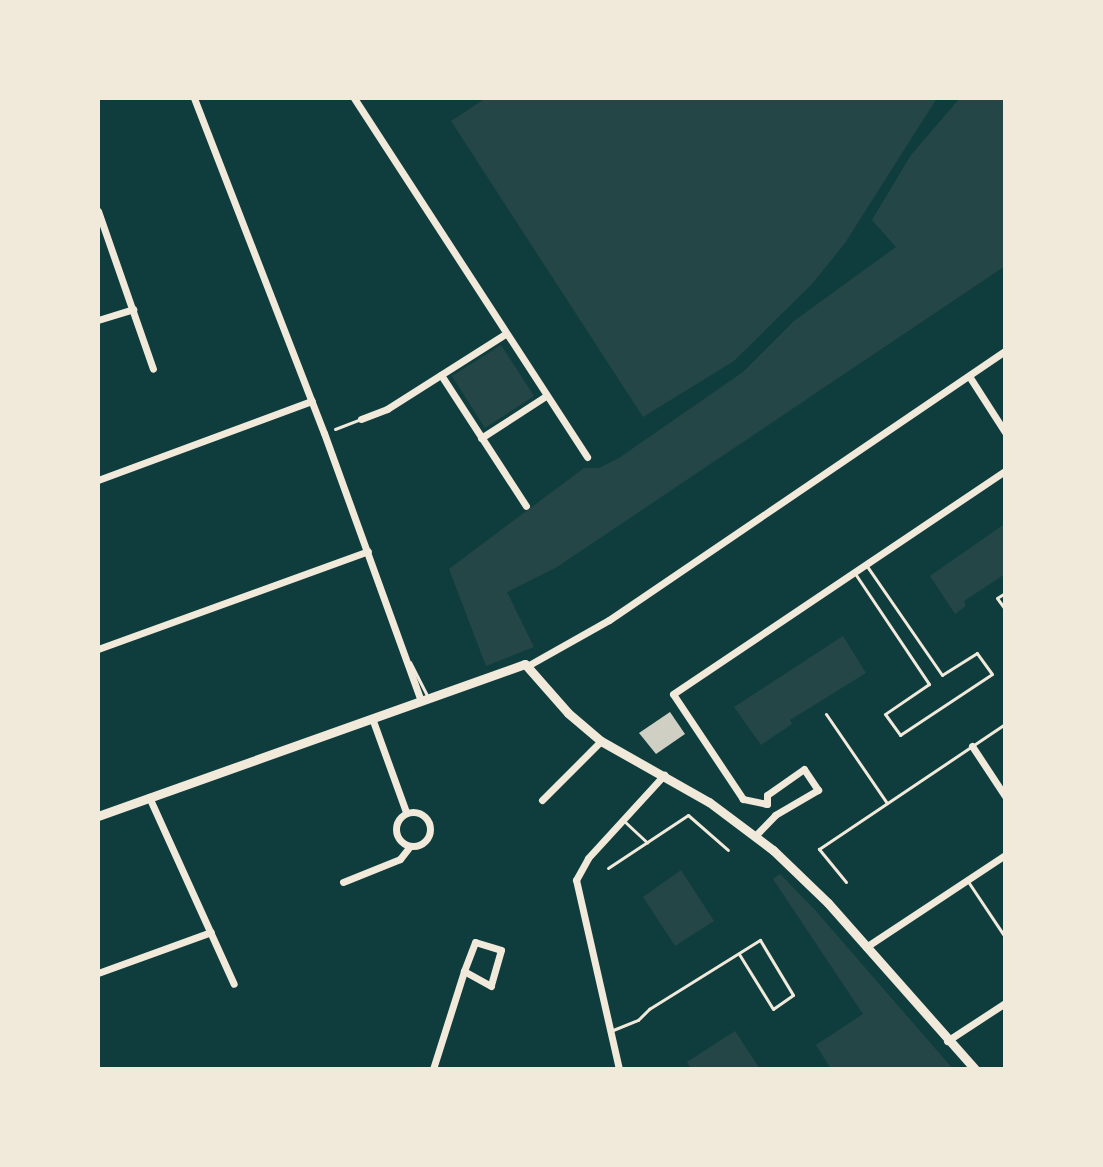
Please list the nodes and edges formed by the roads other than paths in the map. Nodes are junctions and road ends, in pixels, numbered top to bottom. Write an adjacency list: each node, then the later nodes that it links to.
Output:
1 (194, 98): 12 (street)
2 (354, 98): 6 (street)
3 (98, 211): 4 (street)
4 (133, 309): 5 (street); 8 (street)
5 (98, 320)
6 (505, 334): 9 (street); 11 (street)
7 (1005, 351): 10 (street)
8 (153, 369)
9 (441, 375): 13 (street); 17 (street)
10 (969, 376): 15 (street); 28 (street)
11 (546, 396): 17 (street); 18 (street)
12 (312, 401): 16 (street); 20 (street)
13 (361, 419): 14 (lane)
14 (335, 429): 16 (street)
15 (1005, 432)
16 (324, 433): 22 (street)
17 (481, 438): 21 (street)
18 (587, 457)
19 (1005, 471): 23 (street)
20 (98, 480)
21 (526, 506)
22 (368, 551): 27 (street); 29 (street)
23 (866, 565): 24 (street); 24 (lane)
24 (854, 572): 40 (street)
25 (1005, 593): 26 (lane)
26 (1005, 609)
27 (98, 649)
28 (529, 665): 29 (street); 33 (street)
29 (425, 700): 31 (street)
30 (826, 714): 39 (lane)
31 (372, 718): 37 (street); 41 (street)
32 (1005, 724): 34 (lane)
33 (601, 741): 35 (street); 38 (street)
34 (972, 746): 36 (street); 39 (lane)
35 (664, 775): 44 (street); 45 (street)
36 (1005, 796)
37 (149, 797): 43 (street); 54 (street)
38 (542, 800)
39 (887, 803): 53 (lane)
40 (767, 804): 42 (street); 42 (street)
41 (406, 812): 47 (street); 47 (street)
42 (775, 815): 45 (street)
43 (98, 816)
44 (623, 820): 46 (lane); 62 (street)
45 (756, 835): 56 (street)
46 (647, 842): 48 (lane); 50 (lane)
47 (410, 846): 52 (street)
48 (728, 850)
49 (1005, 855): 51 (street)
50 (608, 868)
51 (967, 880): 55 (lane); 56 (street)
52 (343, 882)
53 (846, 882)
54 (211, 932): 59 (street); 60 (street)
55 (1005, 937)
56 (866, 947): 63 (street)
57 (739, 954): 57 (lane); 62 (lane)
58 (464, 971): 58 (street); 64 (street)
59 (98, 973)
60 (234, 984)
61 (1005, 1003): 63 (street)
62 (610, 1033): 65 (street)
63 (947, 1041): 66 (street)
64 (433, 1069)
65 (619, 1069)
66 (975, 1069)

